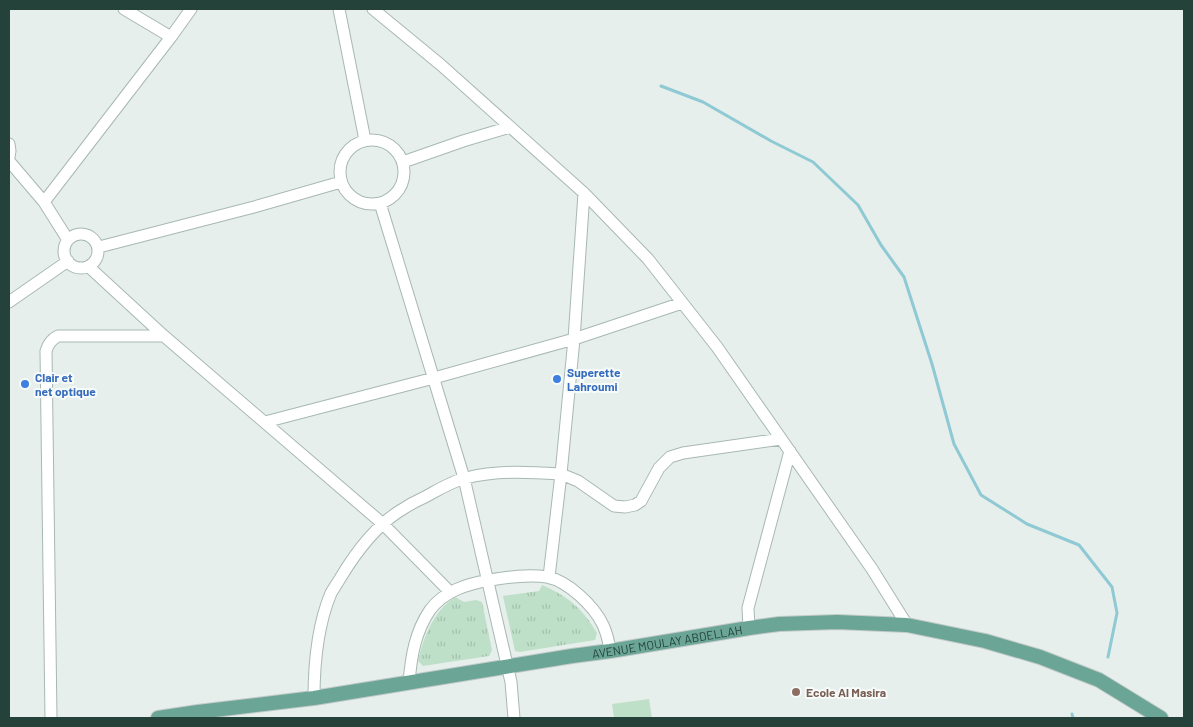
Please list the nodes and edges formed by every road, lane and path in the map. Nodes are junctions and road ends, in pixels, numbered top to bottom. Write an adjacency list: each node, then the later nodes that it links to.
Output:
1 (124, 9): 5 (street)
2 (191, 9): 5 (street)
3 (339, 9): 7 (street)
4 (373, 9): 6 (street)
5 (171, 37): 14 (street)
6 (510, 127): 11 (street); 13 (street)
7 (365, 140): 11 (street); 12 (street)
8 (9, 144): 9 (street)
9 (9, 157)
10 (9, 161): 14 (street)
11 (403, 162): 15 (street)
12 (341, 182): 15 (street); 17 (street)
13 (584, 193): 21 (street); 23 (street)
14 (44, 202): 16 (street)
15 (380, 203): 24 (street)
16 (68, 240): 17 (street); 18 (street)
17 (98, 247): 19 (street)
18 (68, 261): 19 (street); 20 (street)
19 (89, 267): 22 (street)
20 (9, 302)
21 (682, 303): 23 (street); 26 (street)
22 (164, 336): 25 (street); 40 (street)
23 (574, 339): 24 (street); 28 (street)
24 (434, 378): 25 (street); 29 (street)
25 (265, 422): 30 (street)
26 (781, 439): 27 (street); 28 (street)
27 (790, 451): 34 (street); 35 (street)
28 (561, 474): 29 (street); 31 (street)
29 (464, 478): 30 (street); 32 (street)
30 (383, 524): 33 (street); 39 (street)
31 (549, 577): 32 (street); 36 (street)
32 (488, 580): 33 (street); 37 (street)
33 (450, 592): 38 (street)
34 (907, 625): 35 (main road, AVENUE MOULAY ABDELLAH); 43 (main road, AVENUE MOULAY ABDELLAH)
35 (750, 628): 36 (main road, AVENUE MOULAY ABDELLAH)
36 (610, 651): 37 (main road, AVENUE MOULAY ABDELLAH)
37 (508, 666): 38 (main road, AVENUE MOULAY ABDELLAH); 42 (street)
38 (409, 683): 39 (main road, AVENUE MOULAY ABDELLAH)
39 (314, 698): 41 (main road, AVENUE MOULAY ABDELLAH)
40 (51, 718)
41 (158, 718)
42 (514, 718)
43 (1161, 718)

